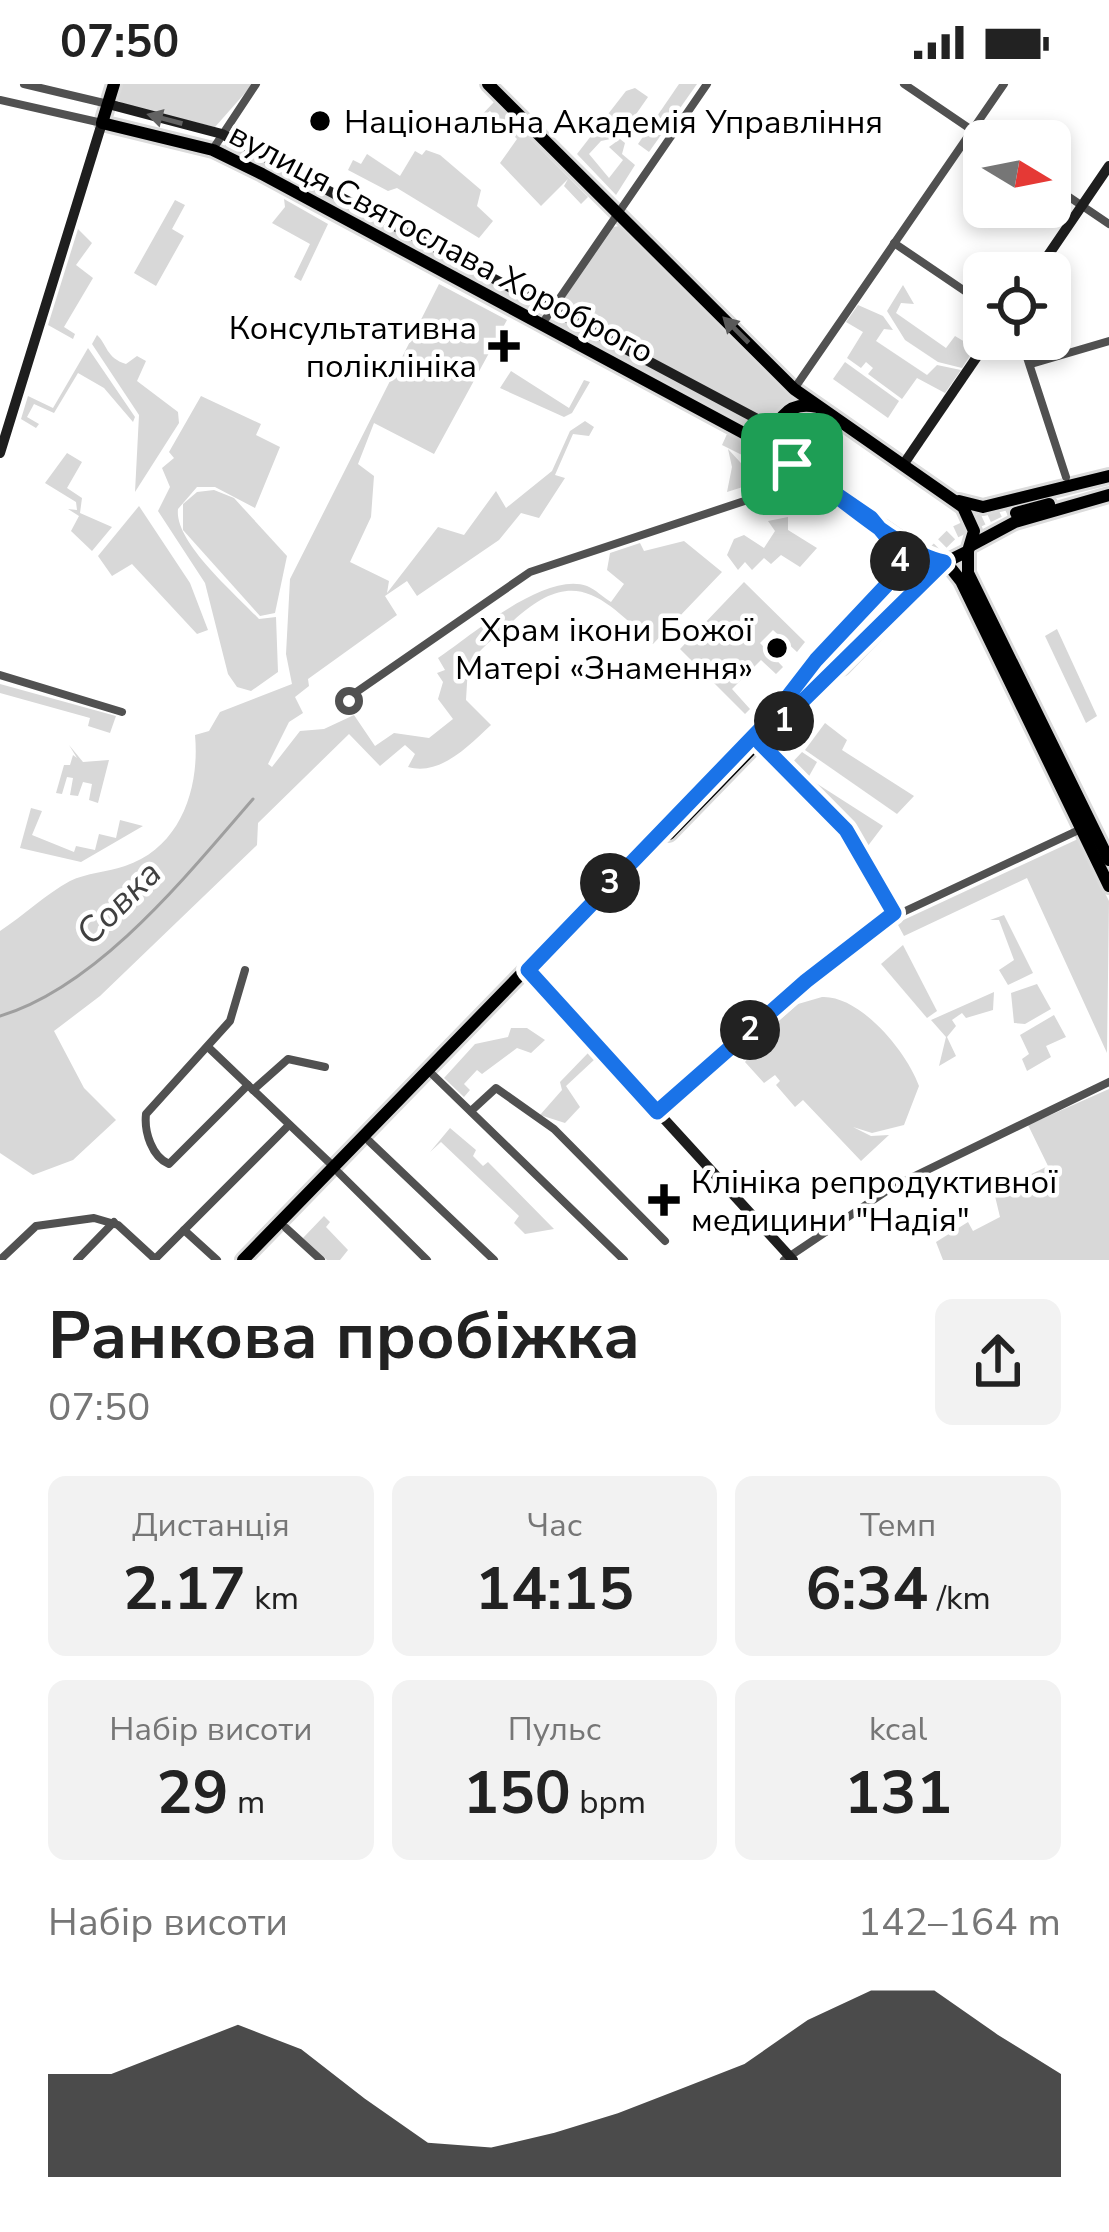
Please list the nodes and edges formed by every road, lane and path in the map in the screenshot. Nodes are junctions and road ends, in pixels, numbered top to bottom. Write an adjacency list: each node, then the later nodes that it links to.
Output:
1 (24, 84): 9 (street, вулиця Святослава Хороброго)
2 (114, 84): 9 (main road)
3 (256, 84): 13 (street)
4 (488, 84): 19 (main road)
5 (707, 84): 19 (street)
6 (904, 84): 12 (street)
7 (1004, 84): 10 (street)
8 (0, 100): 11 (street, вулиця Святослава Хороброго)
9 (108, 104): 11 (main road); 13 (street, вулиця Святослава Хороброго, one-way to 9)
10 (979, 120)
11 (102, 123): 15 (main road, вулиця Святослава Хороброго); 34 (street)
12 (963, 124)
13 (222, 134): 15 (street); 24 (street, вулиця Святослава Хороброго)
14 (963, 143): 21 (street)
15 (213, 150): 25 (main road, вулиця Святослава Хороброго)
16 (1109, 166): 18 (street)
17 (1071, 198): 18 (street)
18 (1083, 206): 20 (street); 22 (street)
19 (617, 212): 24 (street); 30 (main road, one-way to 19)
20 (1109, 224)
21 (894, 243): 23 (street); 30 (street)
22 (1051, 252)
23 (963, 290)
24 (550, 308): 25 (street); 32 (street, вулиця Святослава Хороброго)
25 (542, 324): 33 (main road, вулиця Святослава Хороброго)
26 (1109, 341): 29 (street)
27 (975, 360): 36 (street)
28 (1029, 360): 29 (street)
29 (1031, 364): 37 (street)
30 (794, 389): 31 (main road)
31 (822, 409): 32 (main road); 36 (main road)
32 (779, 421): 33 (main road)
33 (775, 452): 35 (main road, вулиця Святослава Хороброго)
34 (0, 453)
35 (792, 464): 38 (main road, вулиця Святослава Хороброго); 40 (street)
36 (903, 465): 41 (main road)
37 (1066, 477)
38 (812, 478): 40 (street); 43 (main road, вулиця Святослава Хороброго)
39 (1109, 485): 41 (main road); 42 (main road); 44 (main road)
40 (785, 487): 48 (street)
41 (947, 495): 44 (main road)
42 (1014, 509)
43 (871, 518): 45 (main road, вулиця Святослава Хороброго); 50 (main road)
44 (969, 548): 45 (main road); 53 (main road)
45 (945, 562): 50 (main road); 52 (main road)
46 (894, 596): 50 (main road)
47 (0, 675): 49 (street)
48 (355, 693)
49 (122, 712)
50 (776, 721): 51 (main road); 57 (main road)
51 (760, 743): 55 (street); 57 (main road)
52 (1081, 829): 54 (main road); 55 (street)
53 (1109, 860)
54 (1109, 886)
55 (894, 913): 64 (street)
56 (244, 970): 58 (street)
57 (530, 972): 60 (main road); 64 (street); 67 (main road)
58 (208, 1047): 62 (street); 62 (street)
59 (325, 1067): 62 (street)
60 (433, 1075): 63 (street); 66 (main road)
61 (1109, 1082): 73 (street)
62 (250, 1088): 65 (street)
63 (471, 1111): 71 (street); 82 (street)
64 (657, 1112): 73 (street)
65 (289, 1124): 67 (street); 70 (street)
66 (369, 1141): 67 (main road); 81 (street)
67 (337, 1170): 69 (main road); 77 (main road); 80 (street)
68 (114, 1222): 72 (street); 74 (street); 75 (street)
69 (286, 1228): 78 (main road); 79 (street)
70 (184, 1230): 75 (street); 76 (street)
71 (665, 1241)
72 (1, 1256)
73 (789, 1259)
74 (77, 1260)
75 (155, 1260)
76 (217, 1260)
77 (243, 1260)
78 (254, 1260)
79 (321, 1260)
80 (428, 1260)
81 (494, 1260)
82 (624, 1260)

